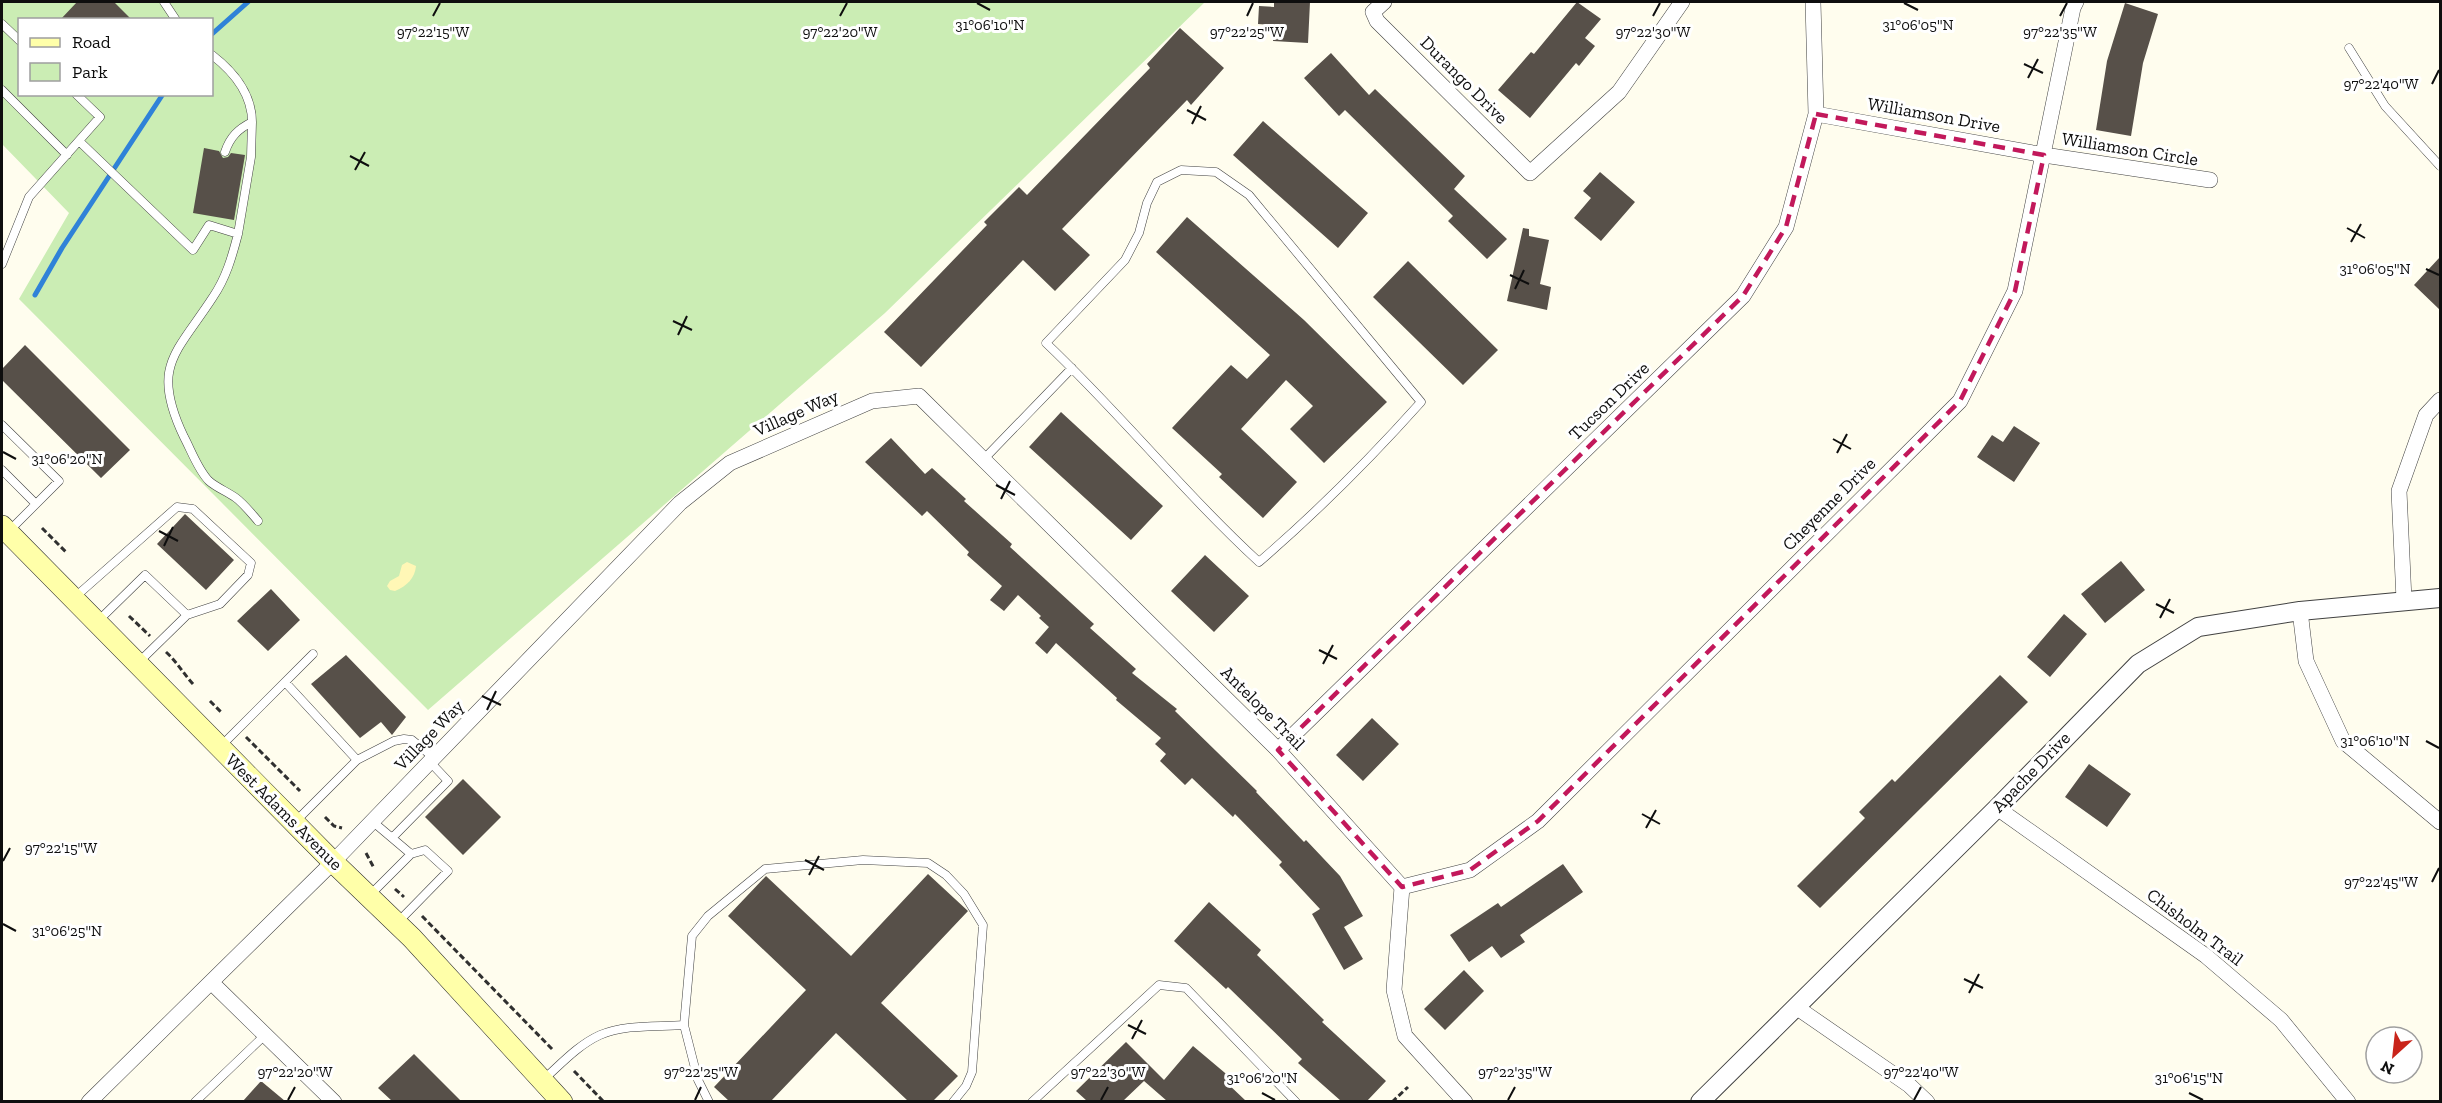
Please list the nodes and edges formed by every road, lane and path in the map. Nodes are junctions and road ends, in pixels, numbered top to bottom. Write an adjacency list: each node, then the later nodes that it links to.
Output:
1 (164, 2): 6 (lane)
2 (1682, 2): 5 (street, Durango Drive)
3 (1813, 2): 13 (street, Tucson Drive)
4 (2076, 2): 18 (street, Cheyenne Drive)
5 (1379, 7)
6 (175, 18)
7 (2, 24): 8 (lane)
8 (18, 39)
9 (2349, 48): 19 (lane)
10 (213, 56): 14 (lane)
11 (2, 90): 17 (lane)
12 (78, 96): 15 (lane)
13 (1816, 114): 18 (street, Williamson Drive); 51 (street, Tucson Drive)
14 (252, 122): 16 (lane); 21 (lane)
15 (79, 141): 17 (lane); 21 (lane)
16 (225, 152)
17 (67, 155): 22 (lane)
18 (2044, 155): 20 (street, Williamson Circle); 67 (street, Cheyenne Drive)
19 (2440, 166)
20 (2210, 180)
21 (238, 234): 30 (lane)
22 (2, 264)
23 (1072, 368): 23 (lane); 27 (lane)
24 (919, 396): 27 (street, Antelope Trail); 53 (street, Village Way)
25 (2440, 400): 36 (street)
26 (2, 425): 29 (lane)
27 (983, 460): 51 (street, Antelope Trail)
28 (2, 470): 29 (lane)
29 (36, 504): 32 (lane)
30 (258, 521)
31 (42, 528): 33 (path)
32 (5, 529): 35 (main road, West Adams Avenue)
33 (66, 552)
34 (2440, 598): 36 (street, Apache Drive)
35 (74, 599): 38 (lane); 40 (main road, West Adams Avenue)
36 (2404, 600): 37 (street, Apache Drive)
37 (2300, 611): 55 (street, Apache Drive); 59 (street)
38 (187, 615): 40 (lane); 44 (lane)
39 (129, 616): 41 (path)
40 (97, 622): 44 (main road, West Adams Avenue)
41 (151, 637)
42 (166, 652): 46 (path)
43 (313, 654): 45 (lane)
44 (138, 664): 50 (main road, West Adams Avenue)
45 (285, 682): 50 (lane); 52 (lane)
46 (193, 684)
47 (210, 701): 48 (path)
48 (221, 712)
49 (244, 735): 54 (path)
50 (220, 747): 58 (main road, West Adams Avenue)
51 (1278, 750): 67 (street, Antelope Trail)
52 (357, 760): 53 (lane); 58 (lane)
53 (432, 760): 57 (street, Village Way); 61 (lane)
54 (300, 791)
55 (1997, 808): 73 (street, Apache Drive); 93 (street, Chisholm Trail)
56 (325, 817): 60 (path)
57 (372, 821): 61 (lane); 64 (street, Village Way)
58 (294, 822): 64 (main road, West Adams Avenue)
59 (2440, 822)
60 (342, 828)
61 (392, 838): 63 (lane)
62 (366, 853): 65 (path)
63 (411, 854): 68 (lane); 71 (lane)
64 (333, 862): 68 (main road, West Adams Avenue); 72 (street, Village Way)
65 (374, 868)
66 (392, 885): 69 (path)
67 (1402, 887): 90 (street)
68 (369, 897): 71 (main road, West Adams Avenue)
69 (404, 897)
70 (422, 916): 76 (path)
71 (396, 924): 78 (main road, West Adams Avenue)
72 (211, 982): 75 (street); 80 (street, Village Way)
73 (1796, 1007): 91 (street, Apache Drive); 92 (street)
74 (684, 1026): 78 (lane); 85 (lane); 86 (lane)
75 (265, 1035): 81 (lane); 82 (street)
76 (553, 1050)
77 (574, 1071): 84 (path)
78 (543, 1080): 83 (main road, West Adams Avenue)
79 (1408, 1087): 89 (path)
80 (89, 1101)
81 (195, 1101)
82 (333, 1101)
83 (562, 1101)
84 (604, 1101)
85 (710, 1101)
86 (953, 1101)
87 (1032, 1101): 88 (lane)
88 (1296, 1101)
89 (1392, 1101)
90 (1465, 1101)
91 (1700, 1101)
92 (1927, 1101)
93 (2348, 1101)

